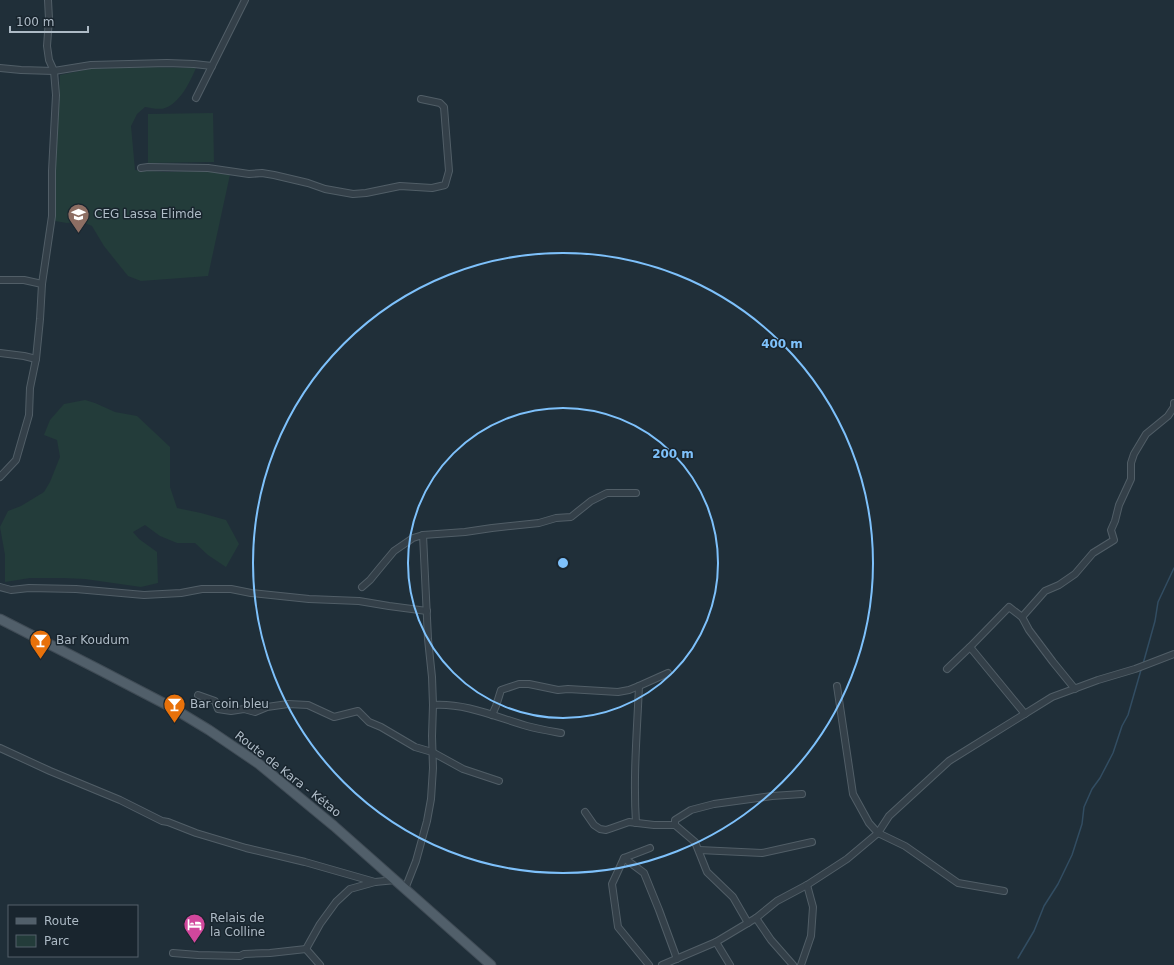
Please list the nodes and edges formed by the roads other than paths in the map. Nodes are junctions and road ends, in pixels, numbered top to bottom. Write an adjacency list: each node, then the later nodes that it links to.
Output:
1 (48, 0): 5 (street)
2 (245, 0): 3 (street)
3 (212, 66): 5 (street); 6 (street)
4 (0, 68): 5 (street)
5 (54, 71): 10 (street)
6 (196, 98)
7 (421, 100): 8 (street)
8 (141, 168)
9 (0, 280): 10 (street)
10 (42, 284): 12 (street)
11 (0, 353): 12 (street)
12 (36, 359): 14 (street)
13 (1174, 403): 20 (street)
14 (0, 477)
15 (636, 493): 16 (street)
16 (423, 535): 18 (street); 19 (street)
17 (0, 587): 19 (street)
18 (362, 587)
19 (427, 611): 30 (street)
20 (1022, 617): 22 (street); 28 (street)
21 (0, 619): 46 (main road, Route de Kara - Kétao)
22 (970, 647): 24 (street); 31 (street)
23 (1174, 654): 28 (street)
24 (947, 669)
25 (668, 673): 26 (street)
26 (639, 686): 32 (street); 39 (street)
27 (837, 686): 41 (street)
28 (1075, 688): 31 (street)
29 (198, 695): 35 (street)
30 (433, 705): 32 (street); 35 (street)
31 (1025, 714): 41 (street)
32 (492, 715): 33 (street)
33 (561, 734)
34 (0, 748): 47 (street)
35 (432, 752): 36 (street); 49 (street)
36 (499, 780)
37 (802, 794): 40 (street)
38 (585, 812): 39 (street)
39 (636, 823): 40 (street)
40 (675, 825): 44 (street)
41 (878, 833): 48 (street); 50 (street)
42 (812, 842): 44 (street)
43 (650, 848): 45 (street)
44 (699, 850): 52 (street)
45 (624, 858): 56 (street); 59 (street)
46 (396, 880): 47 (street); 49 (main road, Route de Kara - Kétao)
47 (375, 882): 54 (street)
48 (808, 886): 51 (street); 63 (street)
49 (405, 889): 58 (main road, Route de Kara - Kétao)
50 (1004, 891)
51 (756, 918): 52 (street); 62 (street)
52 (748, 922): 53 (street)
53 (716, 942): 56 (street); 61 (street)
54 (306, 950): 55 (street); 57 (street)
55 (173, 953)
56 (677, 960): 60 (street)
57 (320, 965)
58 (491, 965)
59 (649, 965)
60 (662, 965)
61 (730, 965)
62 (793, 965)
63 (801, 965)

